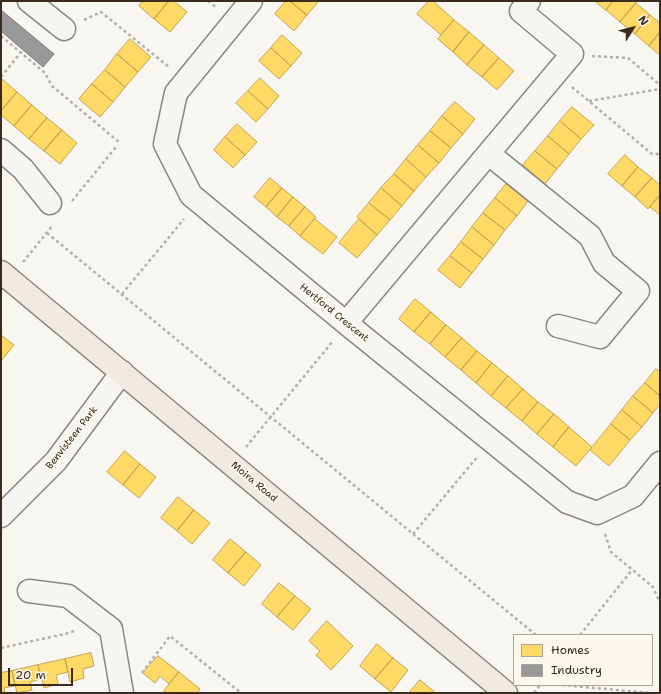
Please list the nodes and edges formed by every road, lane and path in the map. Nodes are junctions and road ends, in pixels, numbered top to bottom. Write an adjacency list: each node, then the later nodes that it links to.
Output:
1 (29, 1): 4 (street)
2 (251, 1): 10 (street, Hertford Crescent)
3 (529, 1): 7 (street)
4 (64, 29): 10 (path)
5 (1, 36): 6 (path)
6 (21, 52): 9 (path); 14 (path)
7 (572, 54): 8 (street); 11 (path)
8 (556, 74): 13 (path); 16 (street)
9 (1, 77)
10 (186, 81): 18 (street, Hertford Crescent)
11 (660, 85)
12 (660, 89): 13 (path)
13 (589, 101): 17 (path)
14 (120, 143)
15 (1, 150): 19 (street)
16 (489, 154): 23 (street); 24 (street)
17 (660, 154)
18 (199, 201): 22 (path); 23 (street, Hertford Crescent)
19 (50, 203)
20 (47, 233): 22 (path)
21 (1, 272): 25 (highway, Moira Road)
22 (122, 294): 26 (path)
23 (346, 323): 26 (path); 27 (street, Hertford Crescent)
24 (558, 326)
25 (122, 372): 29 (highway, Moira Road); 31 (street, Benvisteen Park)
26 (271, 417): 29 (path); 32 (path)
27 (491, 441): 30 (street, Hertford Crescent); 32 (path)
28 (660, 463): 30 (street)
29 (232, 464): 43 (highway, Moira Road)
30 (597, 513): 33 (path)
31 (1, 516)
32 (413, 534): 37 (path)
33 (632, 570): 35 (path); 38 (path)
34 (29, 591): 36 (street)
35 (660, 603)
36 (98, 620): 39 (path); 41 (street)
37 (535, 634)
38 (581, 634)
39 (1, 648)
40 (573, 686): 44 (path)
41 (121, 690): 42 (path)
42 (241, 693)
43 (506, 693)
44 (650, 693)

